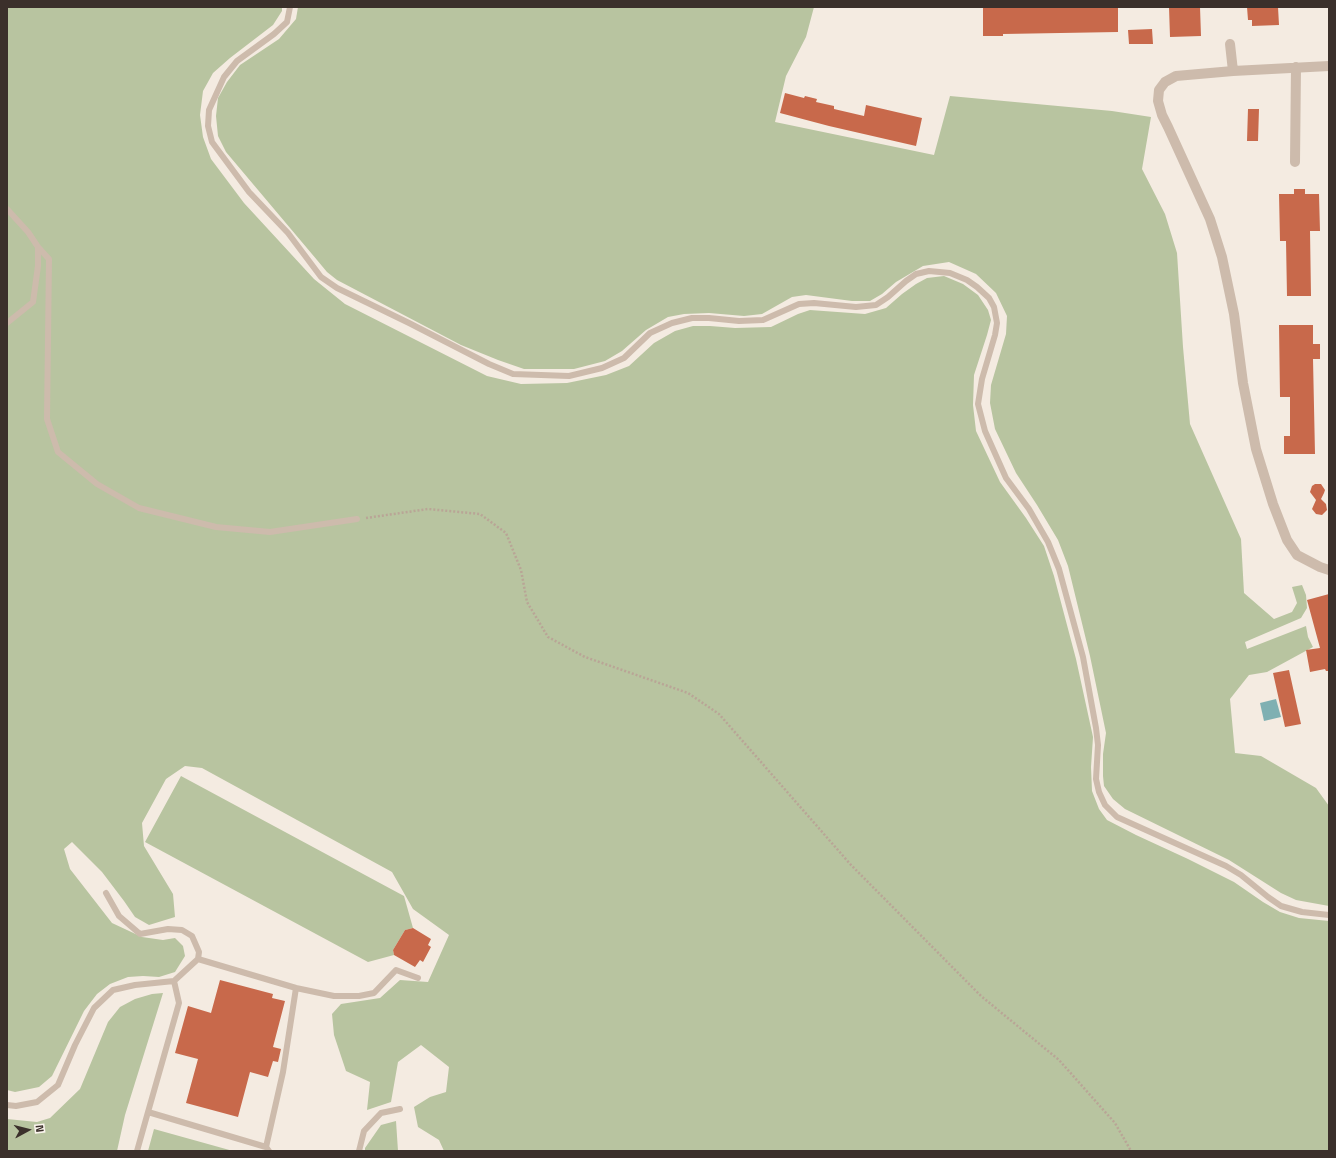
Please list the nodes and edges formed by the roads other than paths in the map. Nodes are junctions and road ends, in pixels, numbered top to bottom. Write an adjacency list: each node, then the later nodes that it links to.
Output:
1 (290, 7): 13 (lane)
2 (1230, 44): 5 (street)
3 (1329, 66): 4 (street)
4 (1296, 67): 5 (street); 6 (street)
5 (1233, 71): 11 (street)
6 (1295, 162)
7 (7, 209): 8 (lane)
8 (38, 247): 9 (lane); 10 (lane)
9 (7, 322)
10 (357, 519)
11 (1329, 570)
12 (106, 893): 14 (lane)
13 (1329, 915)
14 (198, 958): 16 (lane); 17 (lane)
15 (418, 978): 17 (lane)
16 (174, 981): 18 (lane); 20 (lane)
17 (296, 988): 21 (lane)
18 (7, 1105)
19 (400, 1109): 23 (lane)
20 (148, 1112): 21 (lane); 22 (lane)
21 (267, 1149)
22 (137, 1151)
23 (359, 1151)

